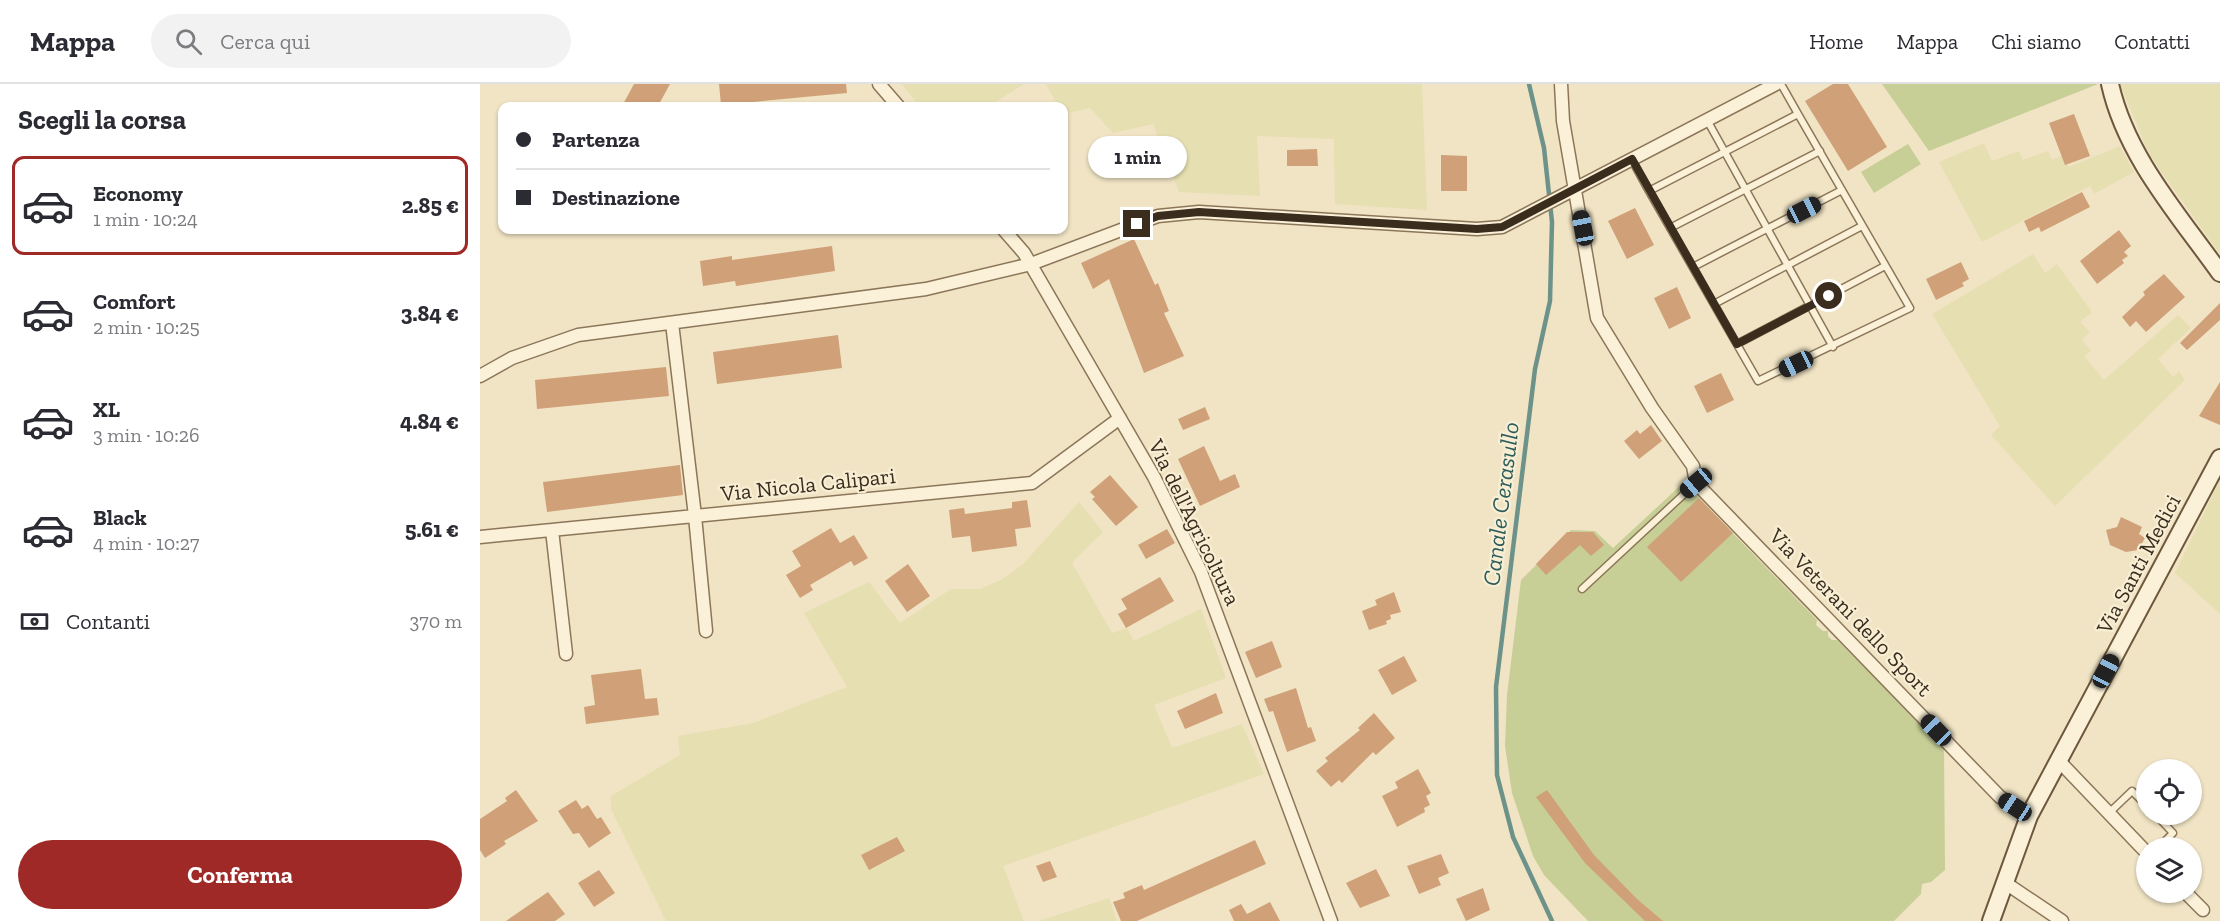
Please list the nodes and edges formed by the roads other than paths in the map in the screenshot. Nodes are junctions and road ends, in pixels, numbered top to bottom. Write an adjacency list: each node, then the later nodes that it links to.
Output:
1 (879, 84): 6 (street)
2 (1562, 84): 12 (street)
3 (1776, 84): 8 (street)
4 (1781, 84): 7 (lane)
5 (2110, 84): 24 (street)
6 (895, 102)
7 (1798, 114): 9 (lane); 10 (lane)
8 (1707, 120): 9 (lane); 11 (street)
9 (1724, 151): 13 (lane); 15 (lane)
10 (1820, 151): 13 (lane); 14 (lane)
11 (1632, 159): 12 (street); 15 (lane)
12 (1576, 189): 20 (street); 33 (street)
13 (1745, 189): 17 (lane); 18 (lane)
14 (1842, 190): 16 (lane); 18 (lane)
15 (1649, 191): 17 (lane)
16 (1862, 226): 21 (lane); 22 (lane)
17 (1670, 228): 23 (lane)
18 (1767, 229): 21 (lane); 23 (lane)
19 (1007, 234): 20 (street, Via dell'Agricoltura)
20 (1031, 264): 27 (street); 31 (street, Via dell'Agricoltura)
21 (1787, 265): 25 (lane); 26 (lane)
22 (1886, 266): 26 (lane); 29 (lane)
23 (1692, 267): 25 (lane)
24 (2220, 273)
25 (1714, 304): 28 (lane)
26 (1810, 306): 28 (lane); 29 (lane)
27 (672, 322): 30 (street); 34 (street)
28 (1737, 344): 29 (lane)
29 (1833, 347)
30 (480, 376)
31 (1120, 418): 34 (street, Via Nicola Calipari); 51 (street, Via dell'Agricoltura)
32 (2220, 458): 40 (street, Via Santi Medici)
33 (1696, 483): 37 (lane); 43 (street, Via Veterani dello Sport)
34 (695, 516): 35 (street, Via Nicola Calipari); 38 (street)
35 (552, 530): 36 (street, Via Nicola Calipari); 39 (street)
36 (480, 537)
37 (1582, 590)
38 (706, 632)
39 (566, 654)
40 (2059, 761): 42 (street); 43 (street, Via Santi Medici)
41 (2136, 795): 42 (lane)
42 (2109, 813): 46 (street)
43 (2030, 816): 47 (street, Via Santi Medici)
44 (2165, 825): 45 (lane)
45 (2169, 837)
46 (2136, 841)
47 (2004, 882): 50 (street, Via Santi Medici); 52 (street)
48 (2196, 903): 49 (street)
49 (2203, 910)
50 (1991, 920)
51 (1331, 921)
52 (2061, 921)

